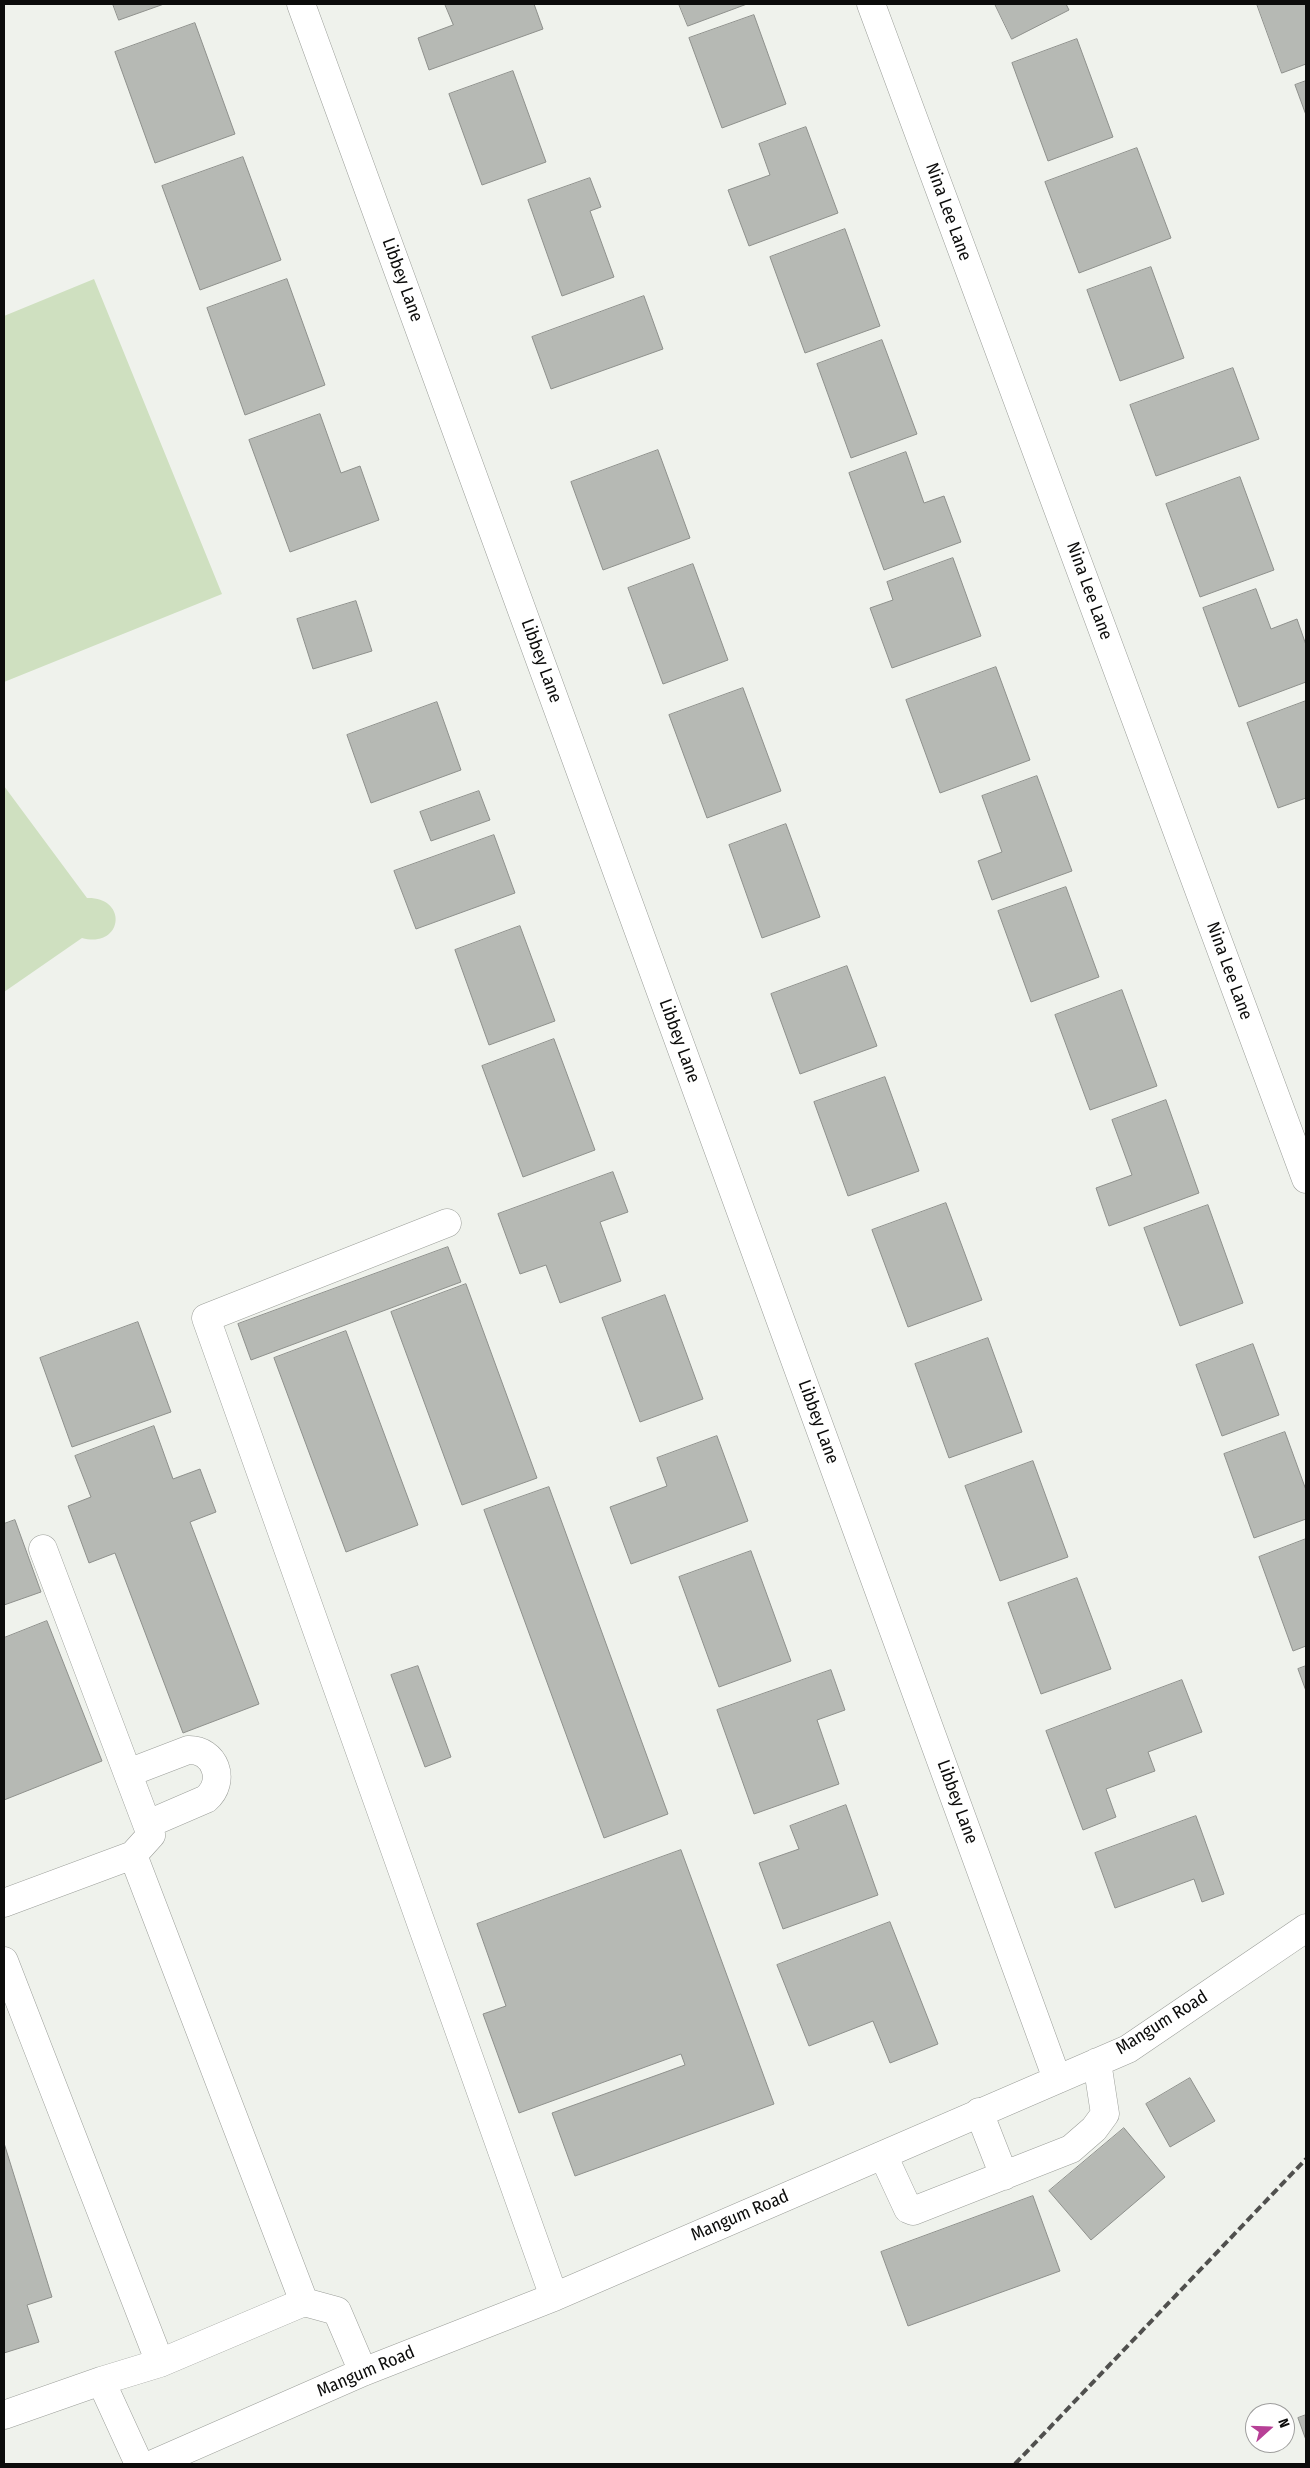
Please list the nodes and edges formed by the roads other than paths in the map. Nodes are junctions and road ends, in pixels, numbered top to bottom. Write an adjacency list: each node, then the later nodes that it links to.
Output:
1 (302, 4): 13 (street, Libbey Lane)
2 (871, 4): 3 (street, Nina Lee Lane)
3 (1306, 1179)
4 (447, 1223): 17 (street)
5 (43, 1549): 6 (street)
6 (128, 1773): 7 (street); 7 (street)
7 (148, 1824): 8 (street)
8 (133, 1855): 9 (street); 18 (street)
9 (4, 1903)
10 (1306, 1928): 12 (street, Mangum Road)
11 (4, 1960): 19 (street)
12 (1097, 2062): 13 (street, Mangum Road); 16 (street)
13 (1057, 2079): 14 (street, Mangum Road)
14 (979, 2112): 15 (street, Mangum Road); 16 (street)
15 (883, 2154): 16 (street); 17 (street, Mangum Road)
16 (1004, 2176)
17 (554, 2297): 20 (street, Mangum Road)
18 (304, 2302): 19 (street); 20 (street)
19 (160, 2363): 21 (street)
20 (363, 2372): 24 (street, Mangum Road)
21 (101, 2380): 22 (street); 23 (street)
22 (4, 2415)
23 (139, 2464)
24 (153, 2464)

